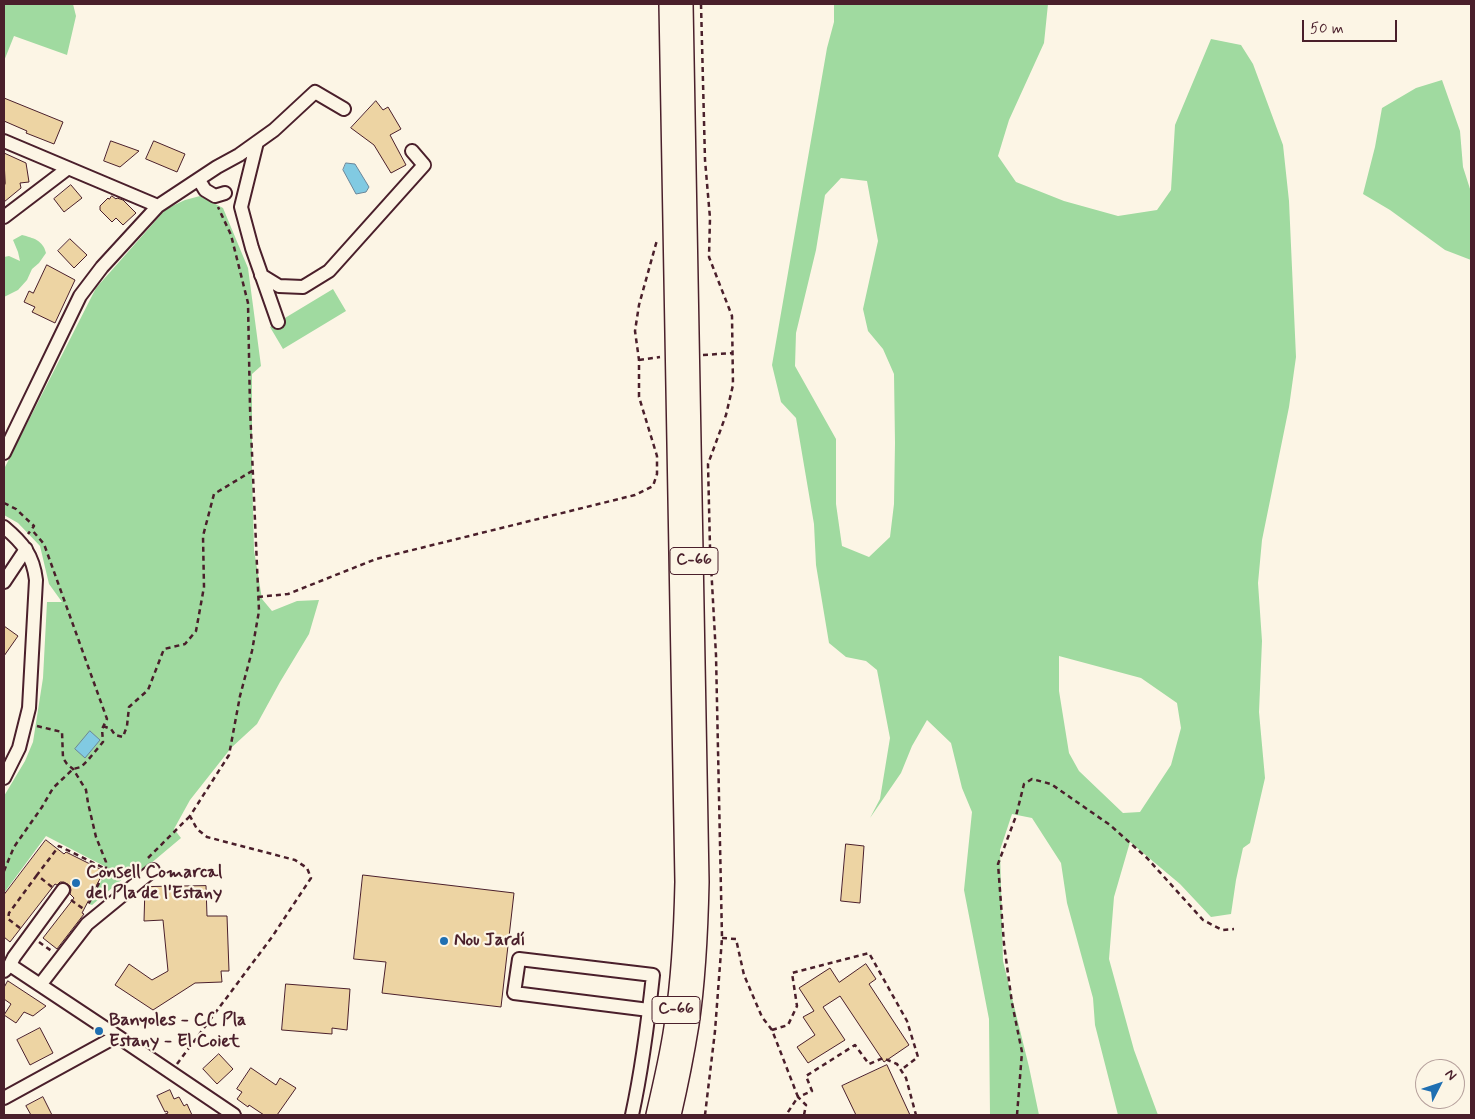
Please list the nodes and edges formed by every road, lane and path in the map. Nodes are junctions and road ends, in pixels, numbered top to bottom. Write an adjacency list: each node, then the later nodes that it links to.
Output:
1 (669, 4): 46 (highway, C-66)
2 (683, 4): 46 (highway, C-66)
3 (701, 4): 16 (path)
4 (344, 109): 6 (street)
5 (4, 141): 8 (street)
6 (257, 142): 9 (street); 14 (street)
7 (412, 151): 14 (street)
8 (68, 168): 11 (street); 12 (street)
9 (199, 180): 10 (street); 11 (street)
10 (220, 194): 21 (path)
11 (158, 206): 20 (street)
12 (4, 217)
13 (658, 236): 19 (path)
14 (261, 275): 15 (street)
15 (278, 322)
16 (733, 353): 17 (path); 40 (path)
17 (699, 355)
18 (664, 357): 19 (path)
19 (639, 360): 27 (path)
20 (4, 453)
21 (253, 471): 27 (path); 29 (path)
22 (4, 503): 24 (path)
23 (4, 527): 25 (street)
24 (32, 530): 25 (path); 29 (path)
25 (23, 545): 26 (street); 28 (street)
26 (4, 582)
27 (258, 597): 32 (path)
28 (26, 723): 30 (path); 31 (street)
29 (103, 726): 30 (path)
30 (73, 769): 35 (path); 36 (path)
31 (4, 778)
32 (190, 816): 34 (path); 48 (path)
33 (59, 846): 35 (path)
34 (150, 865): 42 (street)
35 (106, 869): 38 (path)
36 (4, 871)
37 (63, 890): 41 (street)
38 (85, 910)
39 (1234, 930): 61 (path)
40 (722, 938): 44 (path); 57 (path)
41 (7, 968): 42 (street)
42 (40, 985): 45 (street)
43 (649, 1010): 43 (street); 52 (street)
44 (772, 1030): 47 (path); 49 (path)
45 (117, 1036): 48 (street); 50 (street)
46 (677, 1052): 53 (highway); 54 (highway, C-66); 55 (highway, C-66); 56 (highway)
47 (901, 1070): 49 (path); 60 (path)
48 (172, 1074): 51 (street)
49 (798, 1097): 58 (path); 59 (path)
50 (4, 1098)
51 (231, 1115)
52 (632, 1115)
53 (647, 1115)
54 (656, 1115)
55 (671, 1115)
56 (678, 1115)
57 (705, 1115)
58 (786, 1115)
59 (804, 1115)
60 (916, 1115)
61 (1017, 1115)

